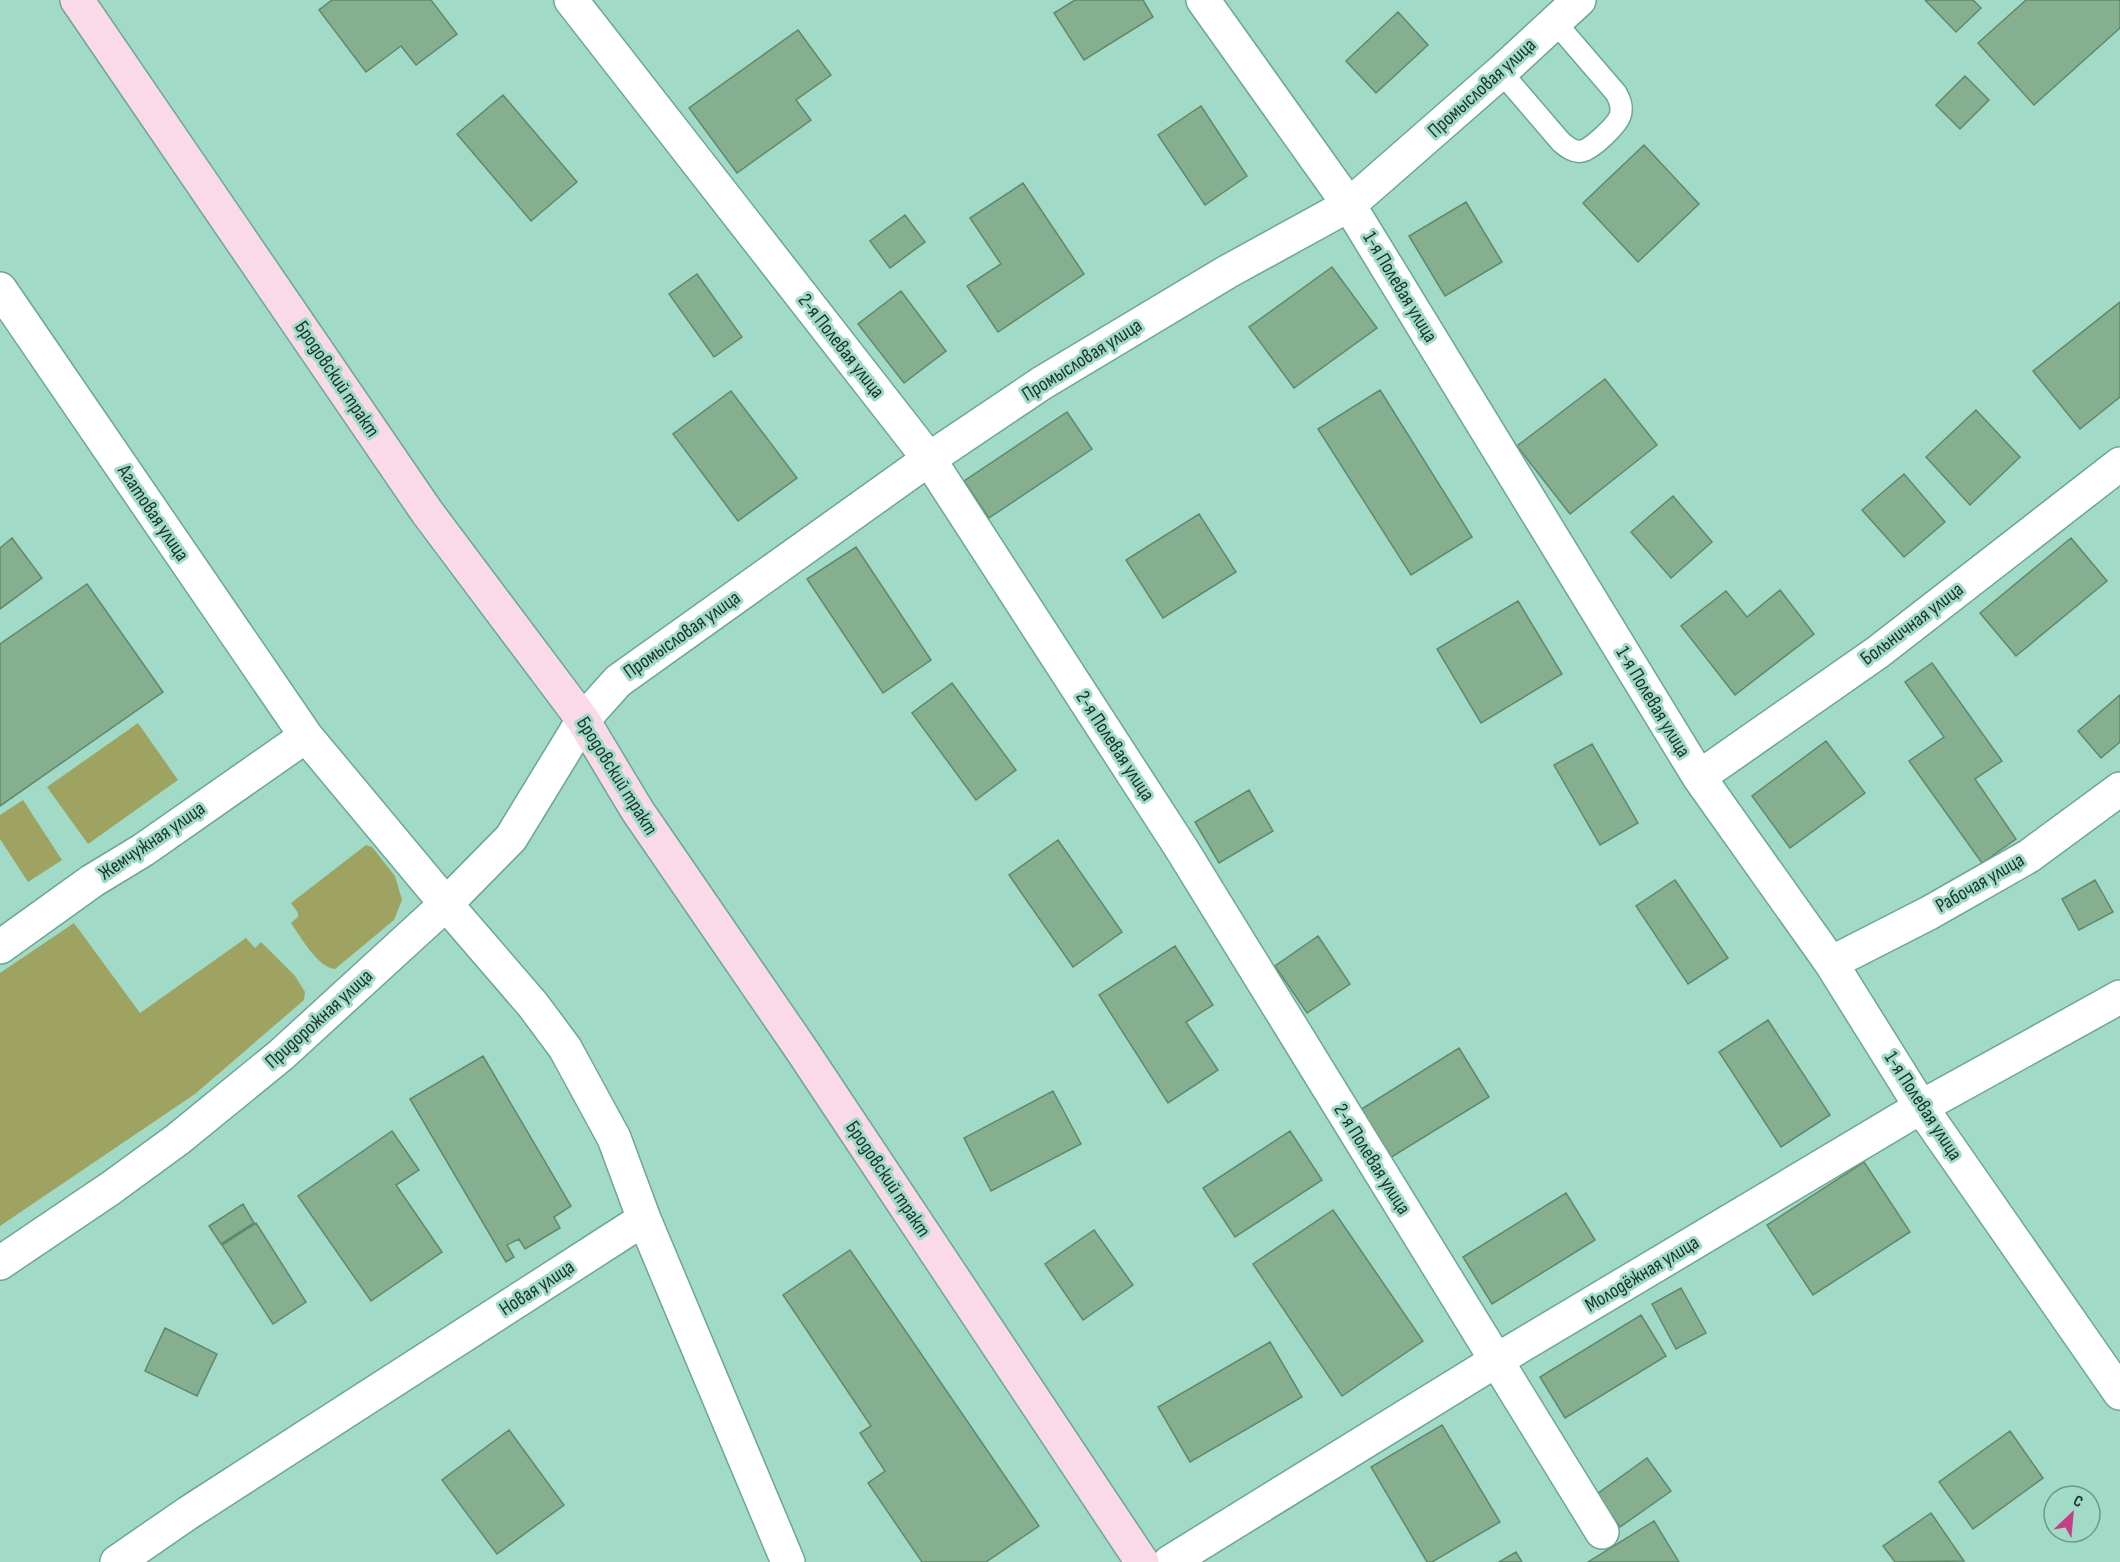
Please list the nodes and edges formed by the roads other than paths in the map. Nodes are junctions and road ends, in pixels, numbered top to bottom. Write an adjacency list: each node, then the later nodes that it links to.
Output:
1 (77, 0): 11 (main road, Бродовский тракт)
2 (572, 0): 9 (street, 2-я Полевая улица)
3 (1203, 0): 7 (street, 1-я Полевая улица)
4 (1579, 0): 5 (street, Промысловая улица)
5 (1555, 22): 6 (street, Промысловая улица); 6 (lane)
6 (1501, 72): 7 (street, Промысловая улица)
7 (1349, 204): 9 (street, Промысловая улица); 13 (street, 1-я Полевая улица)
8 (0, 289): 12 (street, Агатовая улица)
9 (929, 459): 11 (street, Промысловая улица); 22 (street, 2-я Полевая улица)
10 (2120, 464): 13 (street, Больничная улица)
11 (583, 720): 15 (street, Придорожная улица); 27 (main road, Бродовский тракт)
12 (306, 736): 15 (street, Агатовая улица); 16 (street, Жемчужная улица)
13 (1698, 777): 17 (street, 1-я Полевая улица)
14 (2120, 789): 17 (street, Рабочая улица)
15 (446, 904): 20 (street); 21 (street, Придорожная улица)
16 (0, 948)
17 (1831, 963): 19 (street, 1-я Полевая улица)
18 (2120, 997): 19 (street, Молодёжная улица)
19 (1922, 1107): 22 (street, Молодёжная улица); 23 (street, 1-я Полевая улица)
20 (644, 1219): 25 (street, Новая улица); 26 (street)
21 (0, 1263)
22 (1497, 1360): 24 (street, 2-я Полевая улица); 28 (street, Молодёжная улица)
23 (2120, 1394)
24 (1602, 1532)
25 (117, 1562)
26 (788, 1562)
27 (1142, 1562)
28 (1170, 1562)

